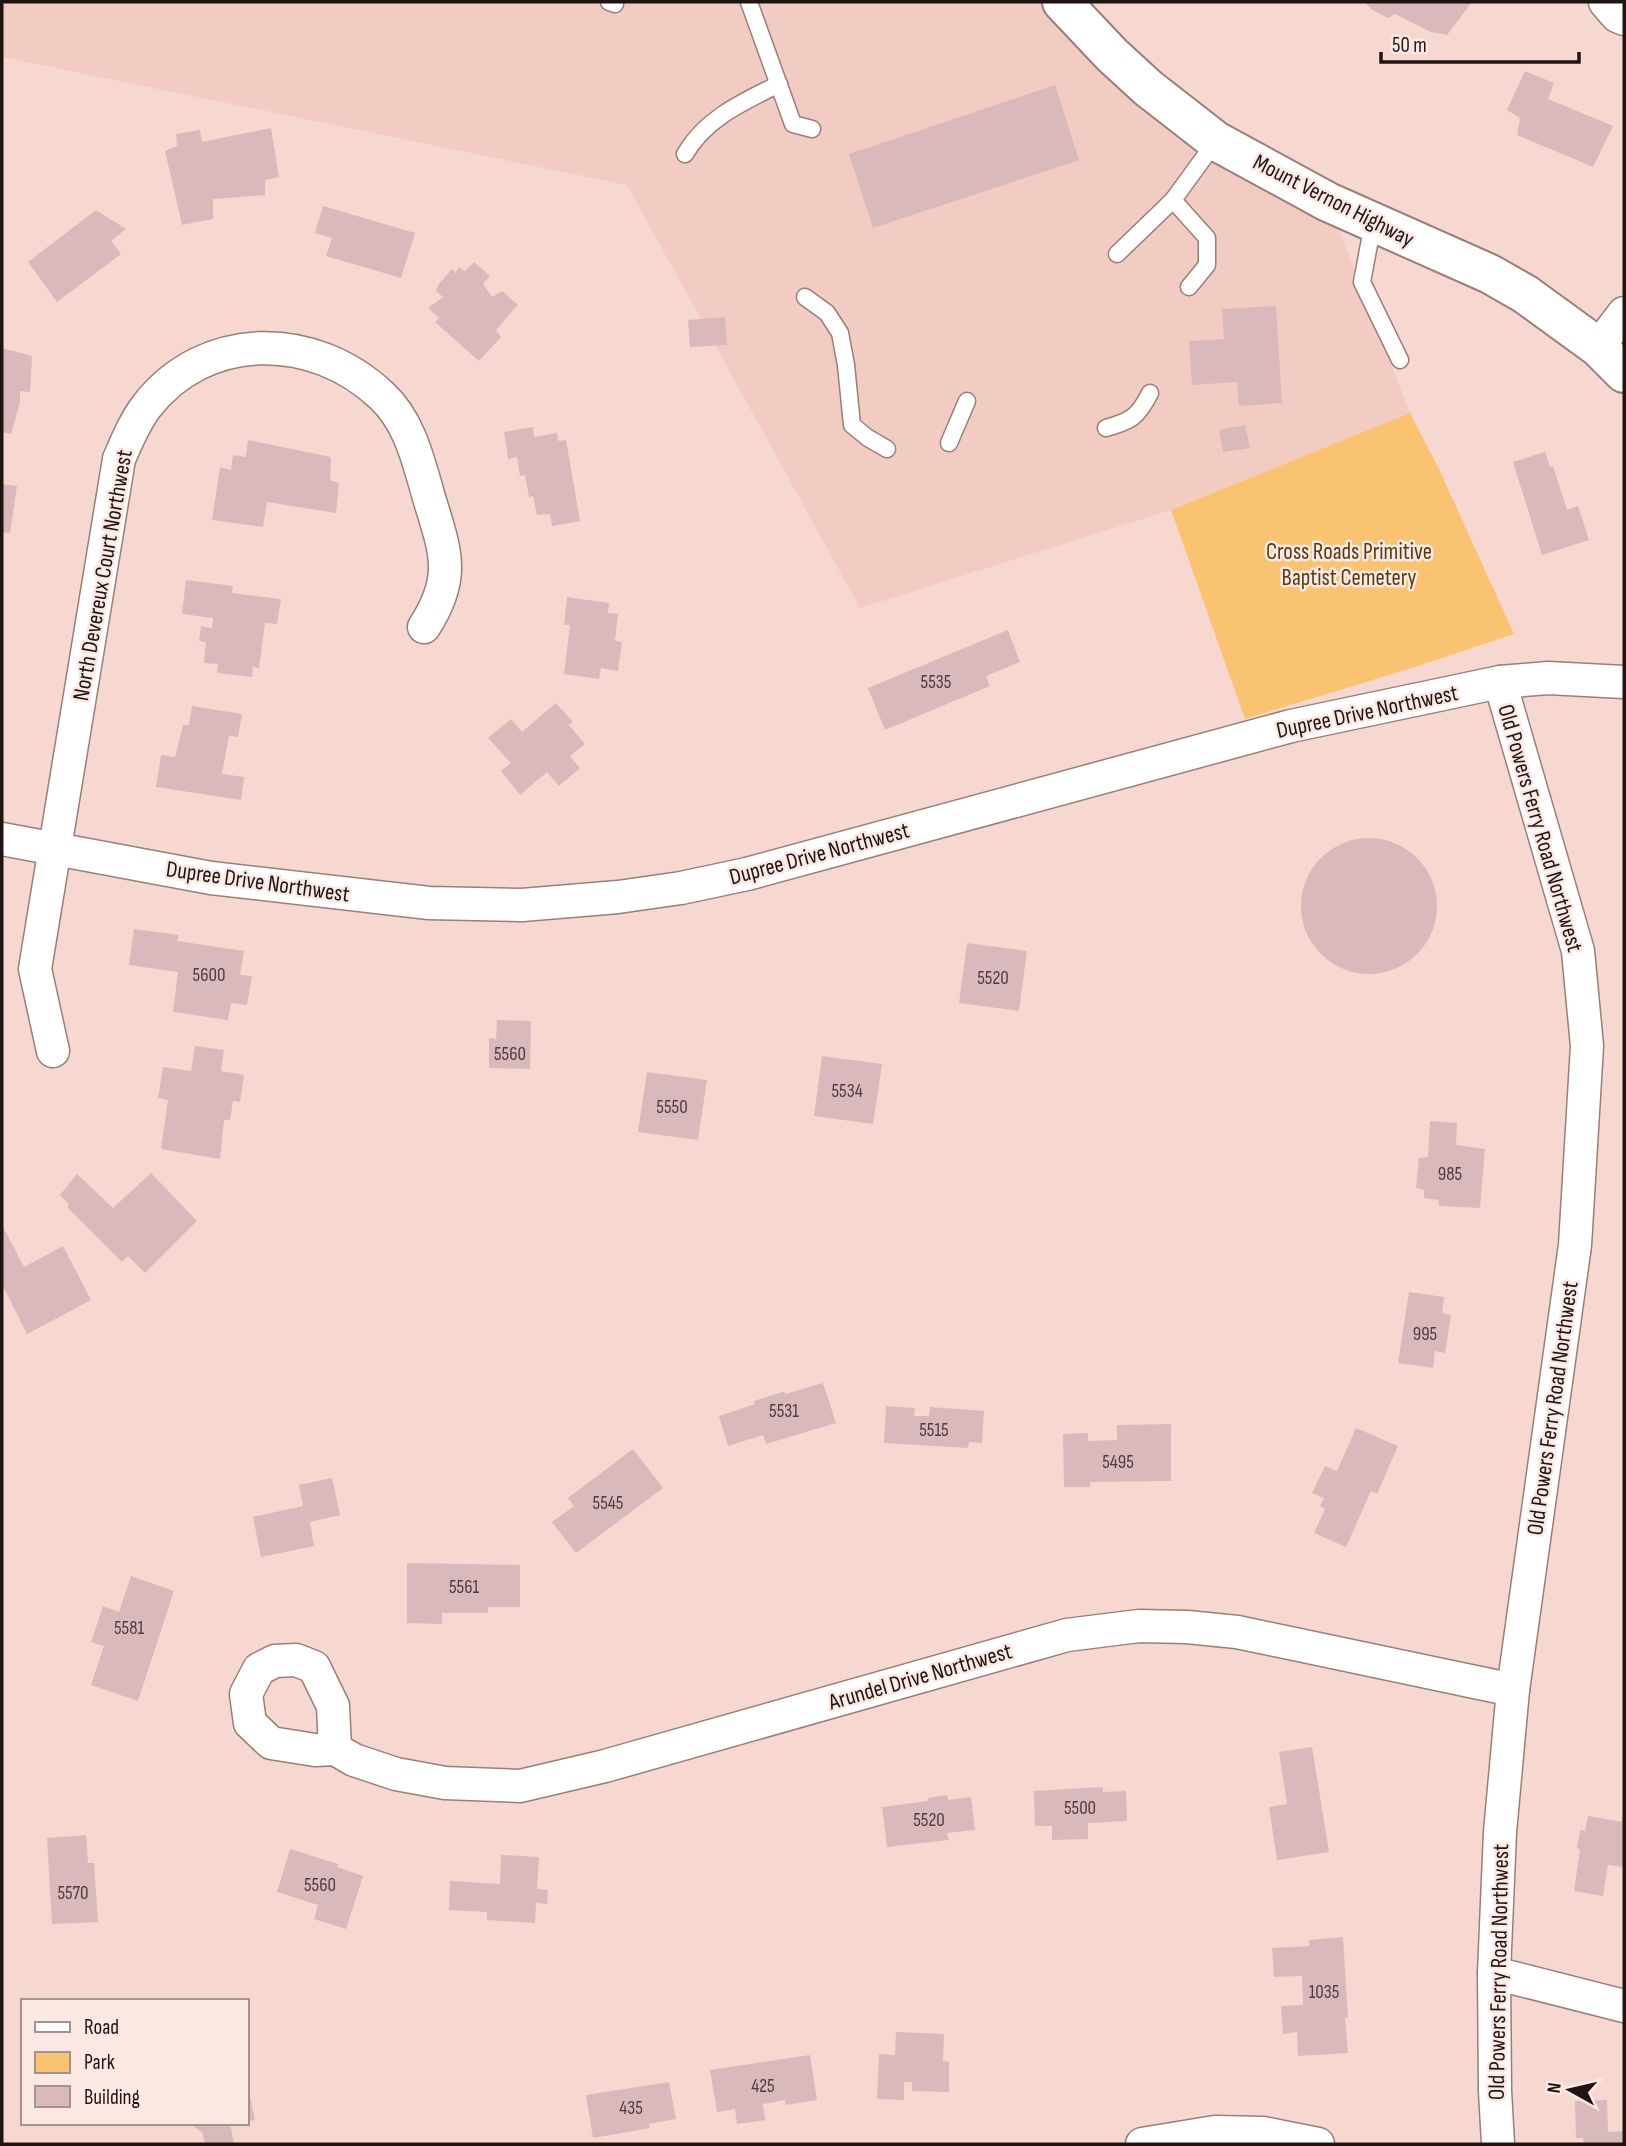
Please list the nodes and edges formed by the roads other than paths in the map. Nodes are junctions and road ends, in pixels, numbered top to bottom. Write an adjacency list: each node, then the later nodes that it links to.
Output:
1 (749, 2): 5 (lane)
2 (1062, 2): 7 (street, Mount Vernon Highway)
3 (1605, 2): 4 (street)
4 (1624, 19)
5 (779, 84): 6 (lane); 8 (lane)
6 (812, 129)
7 (1216, 141): 9 (lane); 10 (street, Mount Vernon Highway)
8 (685, 154)
9 (1173, 200): 11 (lane); 12 (lane)
10 (1373, 223): 15 (lane); 16 (street, Mount Vernon Highway)
11 (1117, 254)
12 (1189, 287)
13 (805, 297): 21 (lane)
14 (1624, 313): 16 (street)
15 (1400, 360)
16 (1611, 360)
17 (1150, 393): 19 (lane)
18 (967, 401): 20 (lane)
19 (1105, 428)
20 (949, 443)
21 (887, 449)
22 (424, 627): 26 (street, North Devereux Court Northwest)
23 (1500, 682): 24 (street, Dupree Drive Northwest); 26 (street, Dupree Drive Northwest); 28 (street, Old Powers Ferry Road Northwest)
24 (1624, 682)
25 (2, 839): 26 (street, Dupree Drive Northwest)
26 (54, 848): 27 (street, North Devereux Court Northwest)
27 (52, 1051)
28 (1513, 1690): 29 (street, Arundel Drive Northwest); 30 (street, Old Powers Ferry Road Northwest)
29 (335, 1749)
30 (1494, 1973): 31 (street); 34 (street, Old Powers Ferry Road Northwest)
31 (1624, 2006)
32 (1142, 2144): 33 (street)
33 (1318, 2144)
34 (1498, 2144)

